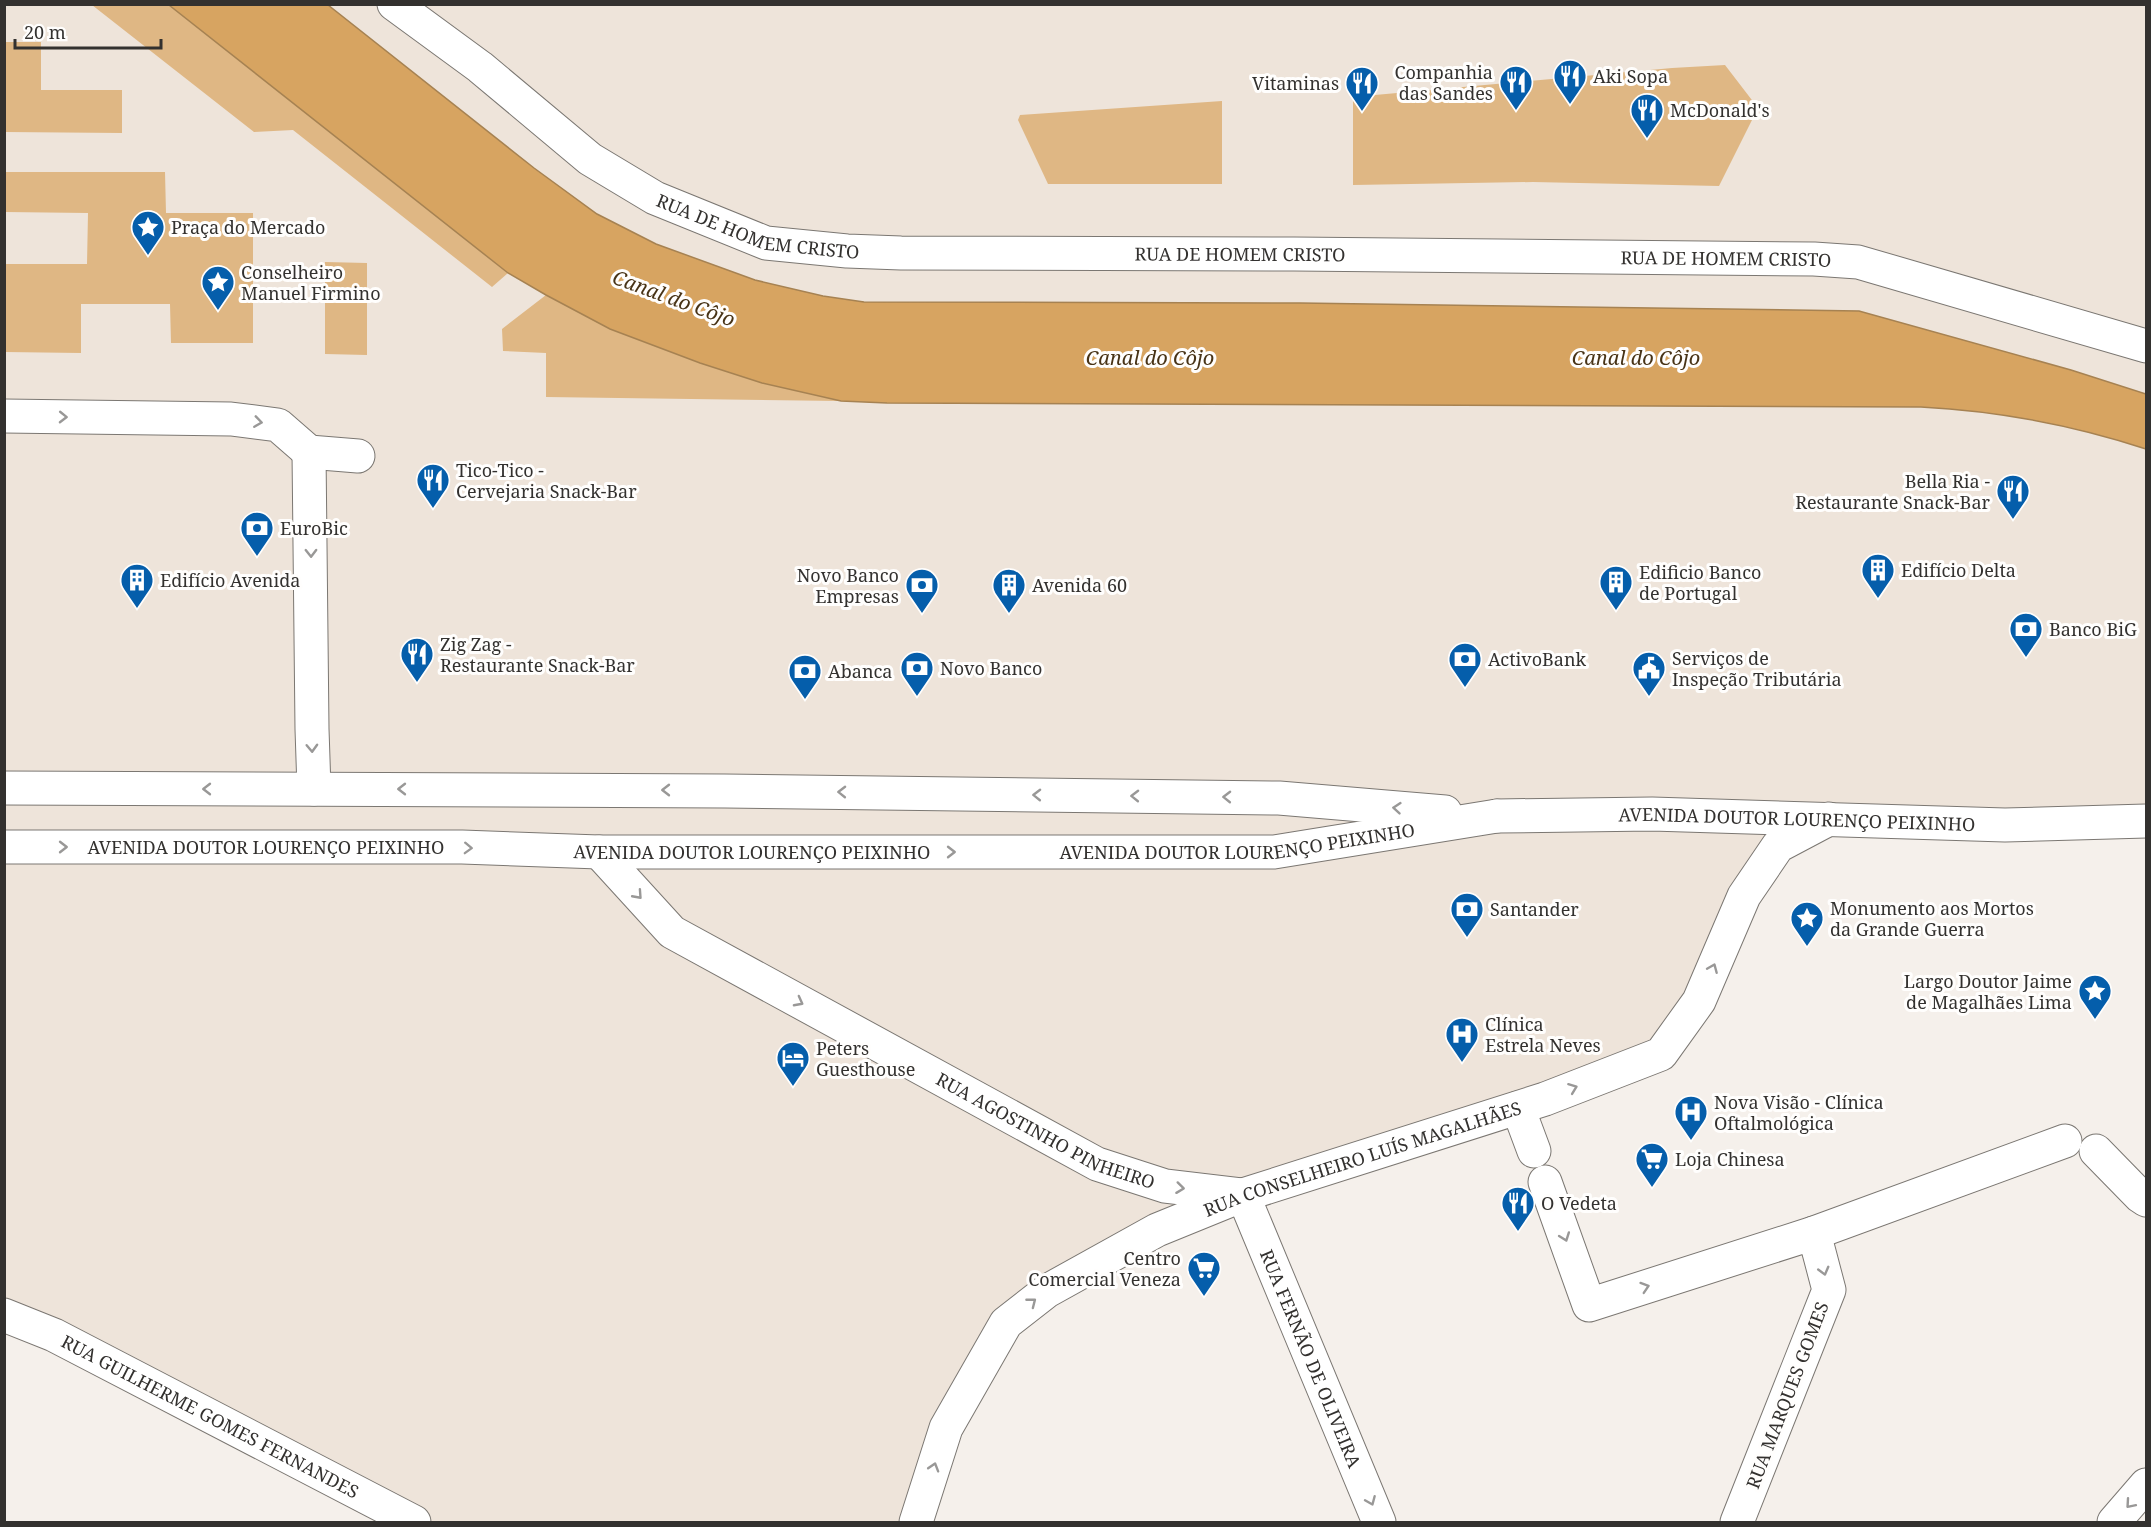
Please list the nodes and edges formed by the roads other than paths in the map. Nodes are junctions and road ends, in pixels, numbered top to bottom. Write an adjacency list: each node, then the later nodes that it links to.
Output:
1 (394, 4): 2 (street, RUA DE HOMEM CRISTO)
2 (2146, 346)
3 (4, 416): 4 (street, one-way to 4)
4 (309, 452): 5 (street); 7 (street, one-way to 7)
5 (358, 456)
6 (4, 788): 7 (street, AVENIDA DOUTOR LOURENÇO PEIXINHO, one-way to 6)
7 (314, 789): 8 (street, AVENIDA DOUTOR LOURENÇO PEIXINHO, one-way to 7)
8 (1497, 816): 9 (street, AVENIDA DOUTOR LOURENÇO PEIXINHO); 12 (street, AVENIDA DOUTOR LOURENÇO PEIXINHO, one-way to 8)
9 (1829, 819): 10 (street, AVENIDA DOUTOR LOURENÇO PEIXINHO); 13 (street, RUA CONSELHEIRO LUÍS MAGALHÃES, one-way to 9)
10 (2146, 821)
11 (4, 847): 12 (street, AVENIDA DOUTOR LOURENÇO PEIXINHO, one-way to 12)
12 (599, 852): 18 (street, RUA AGOSTINHO PINHEIRO, one-way to 18)
13 (1518, 1108): 15 (street); 18 (street, RUA CONSELHEIRO LUÍS MAGALHÃES)
14 (2065, 1141): 20 (street)
15 (1534, 1151)
16 (2096, 1151): 19 (street)
17 (1545, 1182): 20 (street, one-way to 20)
18 (1243, 1195): 24 (street, RUA CONSELHEIRO LUÍS MAGALHÃES, one-way to 18); 25 (street, RUA FERNÃO DE OLIVEIRA, one-way to 25)
19 (2146, 1200)
20 (1814, 1233): 26 (street, RUA MARQUES GOMES, one-way to 26)
21 (4, 1315): 23 (street, RUA GUILHERME GOMES FERNANDES)
22 (2146, 1485): 27 (street, one-way to 27)
23 (414, 1522)
24 (916, 1522)
25 (1379, 1522)
26 (1737, 1522)
27 (2114, 1522)

